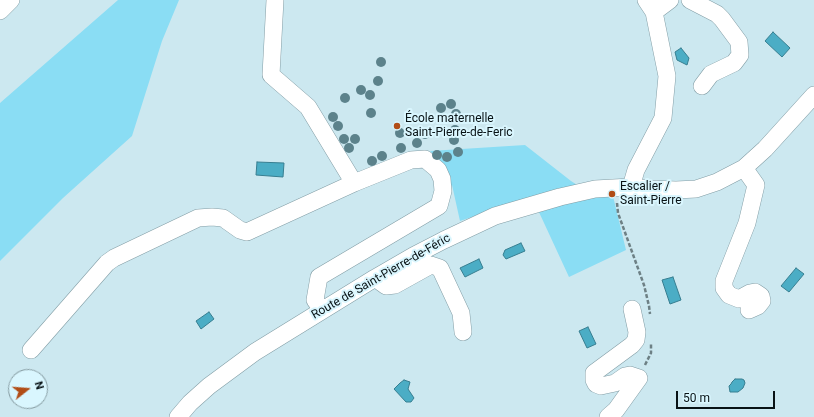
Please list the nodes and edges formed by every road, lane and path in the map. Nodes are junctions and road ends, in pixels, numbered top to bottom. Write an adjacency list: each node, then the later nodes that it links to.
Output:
1 (12, 0): 6 (street)
2 (275, 0): 10 (street)
3 (670, 0): 5 (street)
4 (690, 0): 7 (street)
5 (650, 6): 11 (street)
6 (0, 11)
7 (702, 86)
8 (814, 96): 9 (street, Route de Saint-Pierre-de-Féric)
9 (744, 168): 11 (street, Route de Saint-Pierre-de-Féric); 16 (street)
10 (354, 183): 15 (street); 18 (street)
11 (623, 188): 12 (path); 13 (street, Route de Saint-Pierre-de-Féric)
12 (626, 234)
13 (375, 278): 15 (street, Route de Saint-Pierre-de-Féric); 17 (street)
14 (632, 309): 20 (street)
15 (322, 310): 19 (street, Route de Saint-Pierre-de-Féric)
16 (749, 310)
17 (463, 332)
18 (30, 350)
19 (178, 417)
20 (608, 417)

